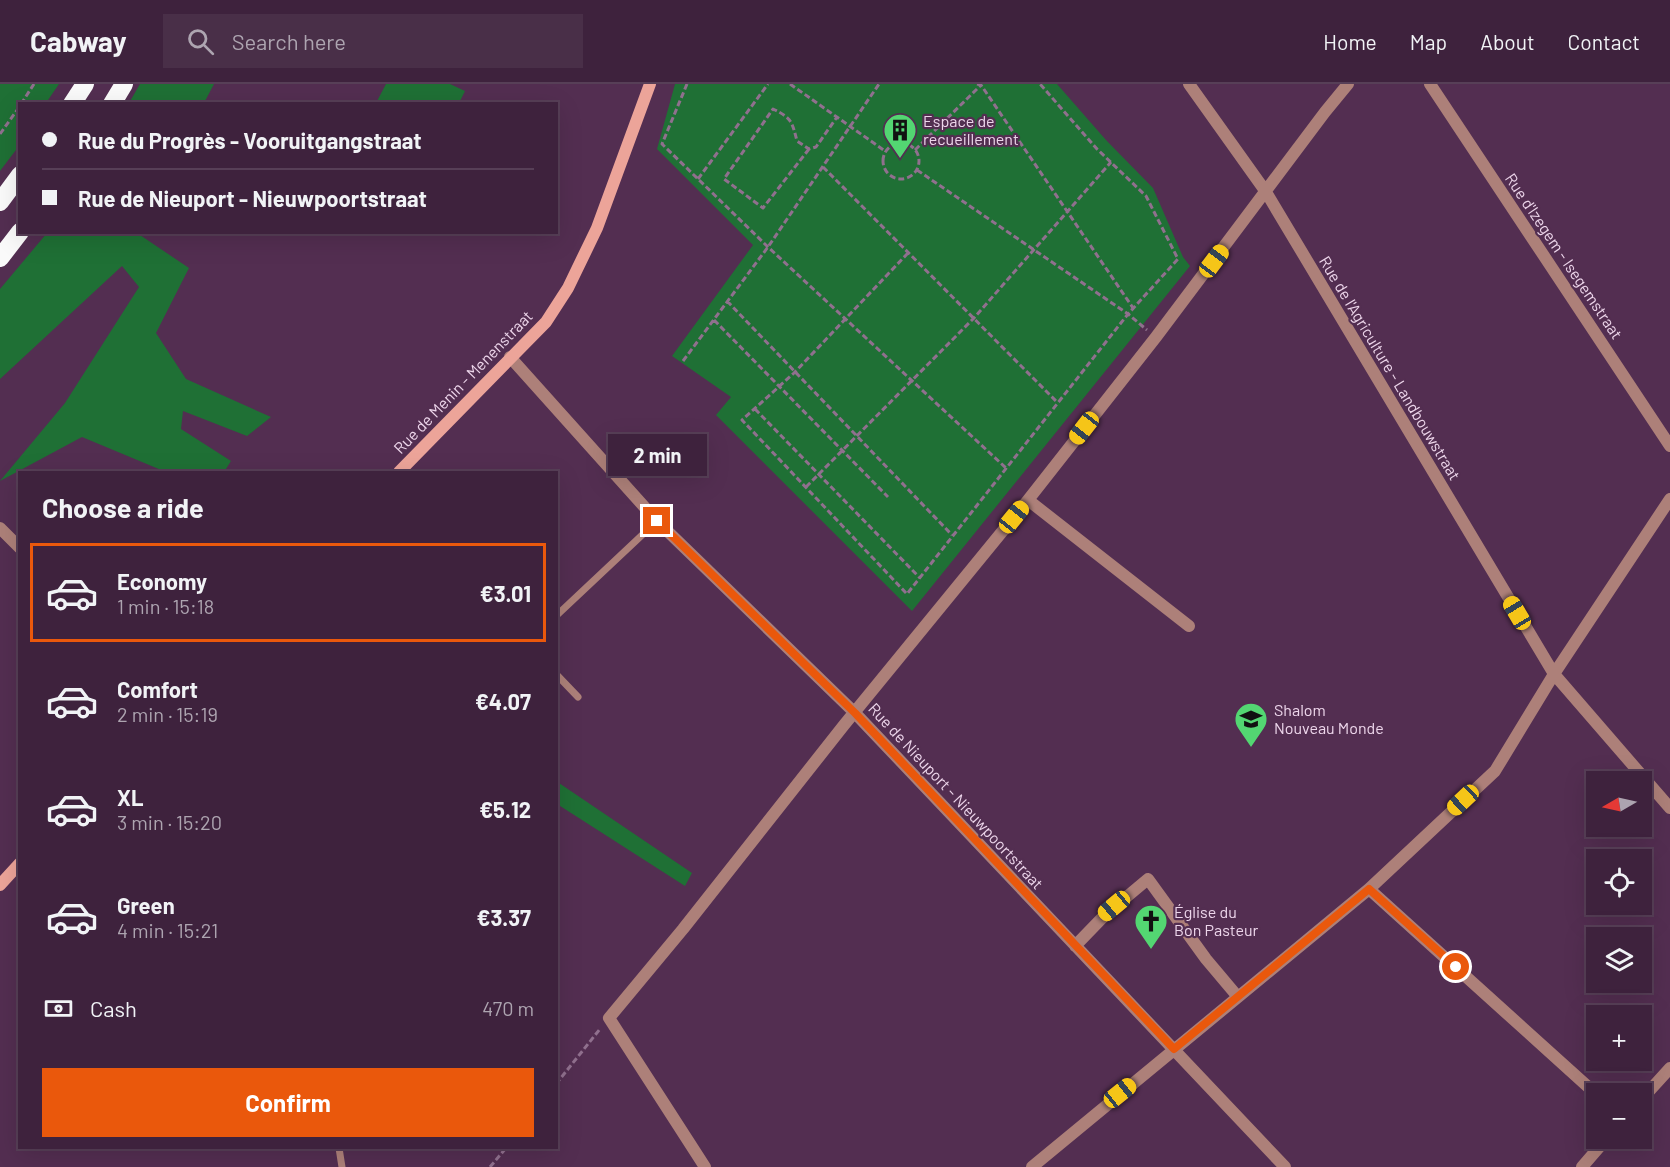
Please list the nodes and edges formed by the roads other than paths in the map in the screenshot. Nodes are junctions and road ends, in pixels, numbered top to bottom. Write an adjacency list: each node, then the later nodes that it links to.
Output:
1 (85, 84): 7 (highway)
2 (124, 84): 8 (highway)
3 (650, 84): 14 (street, Rue de Menin - Menenstraat)
4 (1189, 84): 10 (street, Rue de l'Agriculture - Landbouwstraat)
5 (1348, 84): 10 (street)
6 (1430, 84): 15 (street, Rue d'Izegem - Isegemstraat)
7 (73, 102)
8 (113, 102)
9 (18, 178): 11 (highway)
10 (1266, 192): 18 (street); 24 (street, Rue de l'Agriculture - Landbouwstraat)
11 (0, 202)
12 (18, 234): 13 (highway)
13 (0, 258)
14 (510, 357): 16 (street, Rue de Menin - Menenstraat); 19 (street, Rue de Nieuport - Nieuwpoortstraat)
15 (1670, 446)
16 (400, 471)
17 (1670, 499): 24 (street)
18 (1028, 500): 23 (street); 27 (street)
19 (657, 521): 22 (lane); 27 (street, Rue de Nieuport - Nieuwpoortstraat)
20 (0, 528): 21 (street)
21 (18, 546)
22 (558, 614)
23 (1189, 626)
24 (1554, 674): 28 (street, Rue de l'Agriculture - Landbouwstraat); 31 (street)
25 (558, 676): 26 (lane)
26 (578, 697)
27 (855, 713): 32 (street, Rue de Nieuport - Nieuwpoortstraat); 41 (street)
28 (1670, 808)
29 (18, 865): 30 (street)
30 (0, 885)
31 (1369, 889): 33 (street); 36 (street)
32 (1075, 946): 33 (street); 34 (street, Rue de Nieuport - Nieuwpoortstraat)
33 (1238, 997): 34 (street)
34 (1174, 1049): 42 (street); 43 (street, Rue de Nieuport - Nieuwpoortstraat)
35 (1670, 1068): 37 (street)
36 (1586, 1085)
37 (1652, 1088)
38 (339, 1149): 40 (lane)
39 (1598, 1149): 44 (street)
40 (342, 1167)
41 (705, 1167)
42 (1032, 1167)
43 (1285, 1167)
44 (1582, 1167)

